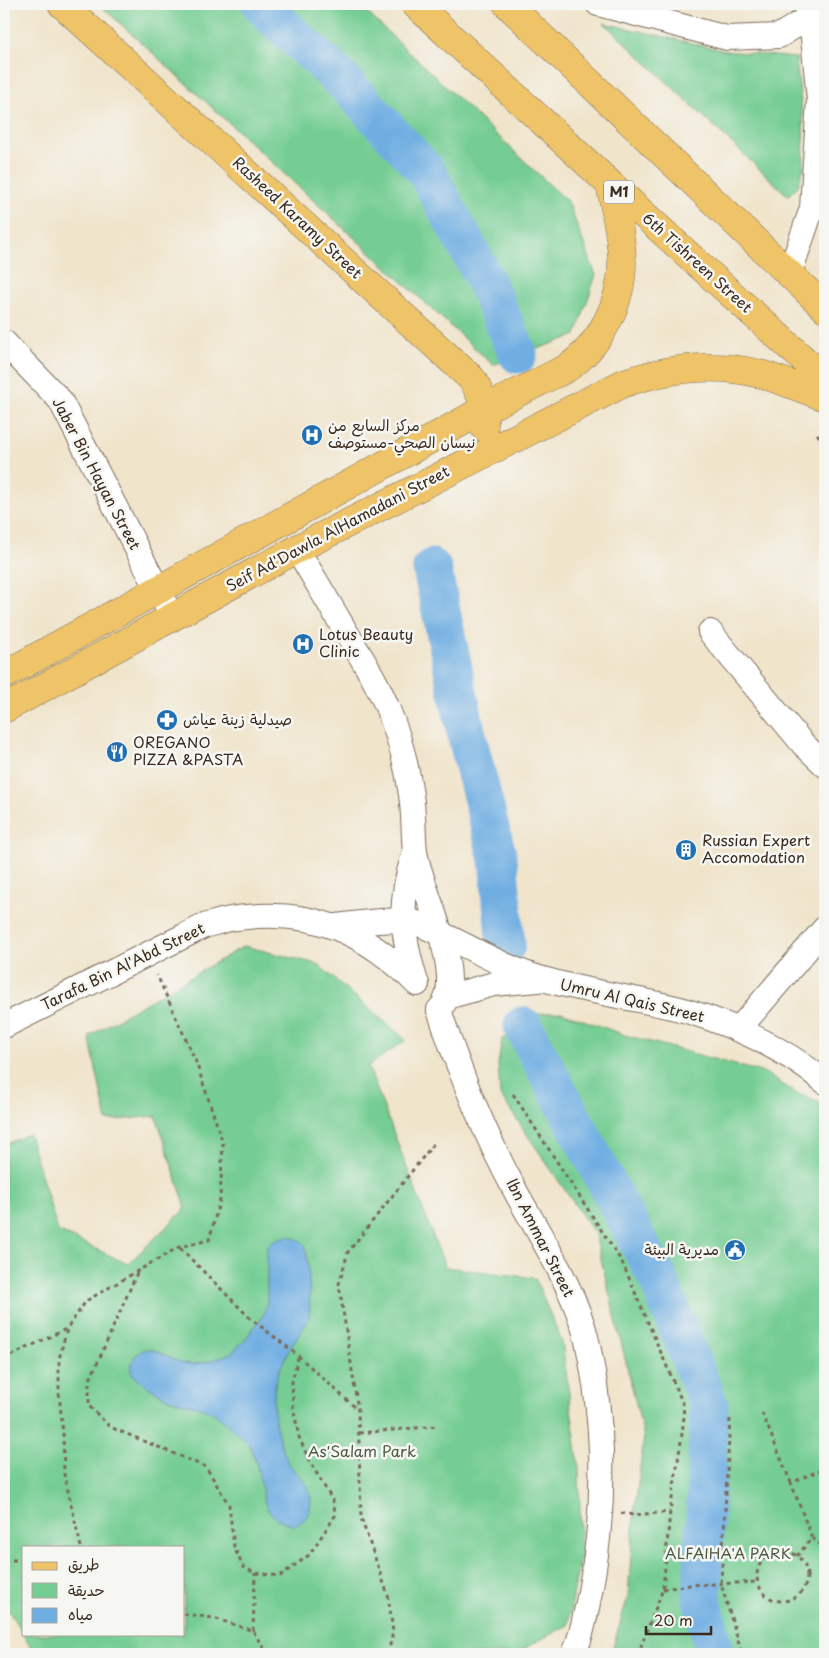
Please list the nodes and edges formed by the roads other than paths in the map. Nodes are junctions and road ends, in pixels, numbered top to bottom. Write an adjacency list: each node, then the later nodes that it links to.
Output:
1 (62, 4): 12 (main road, Rasheed Karamy Street)
2 (415, 4): 6 (main road, 6th Tishreen Street / M1)
3 (507, 4): 7 (main road)
4 (598, 4): 5 (street)
5 (815, 10): 7 (street)
6 (610, 184): 10 (main road, 6th Tishreen Street / M1); 12 (main road)
7 (789, 275): 8 (main road)
8 (825, 308)
9 (4, 342): 15 (street, Jaber Bin Hayan Street)
10 (825, 379)
11 (825, 397): 13 (main road, Seif Ad'Dawla AlHamadani Street)
12 (485, 409): 13 (main road, Rasheed Karamy Street); 15 (main road)
13 (479, 455): 14 (main road, Seif Ad'Dawla AlHamadani Street)
14 (297, 549): 16 (main road, Seif Ad'Dawla AlHamadani Street); 21 (street, Ibn Ammar Street)
15 (158, 590): 16 (street, Jaber Bin Hayan Street); 18 (main road)
16 (172, 617): 19 (main road, Seif Ad'Dawla AlHamadani Street)
17 (710, 632): 20 (street)
18 (4, 675)
19 (4, 709)
20 (825, 765)
21 (415, 852): 22 (street, Ibn Ammar Street); 25 (street, Ibn Ammar Street)
22 (402, 920): 23 (street); 25 (street, Umru Al Qais Street); 27 (street, Ibn Ammar Street)
23 (335, 926): 27 (street); 29 (street, Tarafa Bin Al'Abd Street)
24 (825, 928): 30 (street)
25 (442, 936): 26 (street, Umru Al Qais Street); 28 (street, Ibn Ammar Street)
26 (542, 979): 28 (street, Umru Al Qais Street); 30 (street, Umru Al Qais Street)
27 (417, 984): 28 (street, Ibn Ammar Street)
28 (443, 1004): 32 (street, Ibn Ammar Street)
29 (4, 1026)
30 (738, 1030): 31 (street, Umru Al Qais Street)
31 (825, 1082)
32 (574, 1654)

